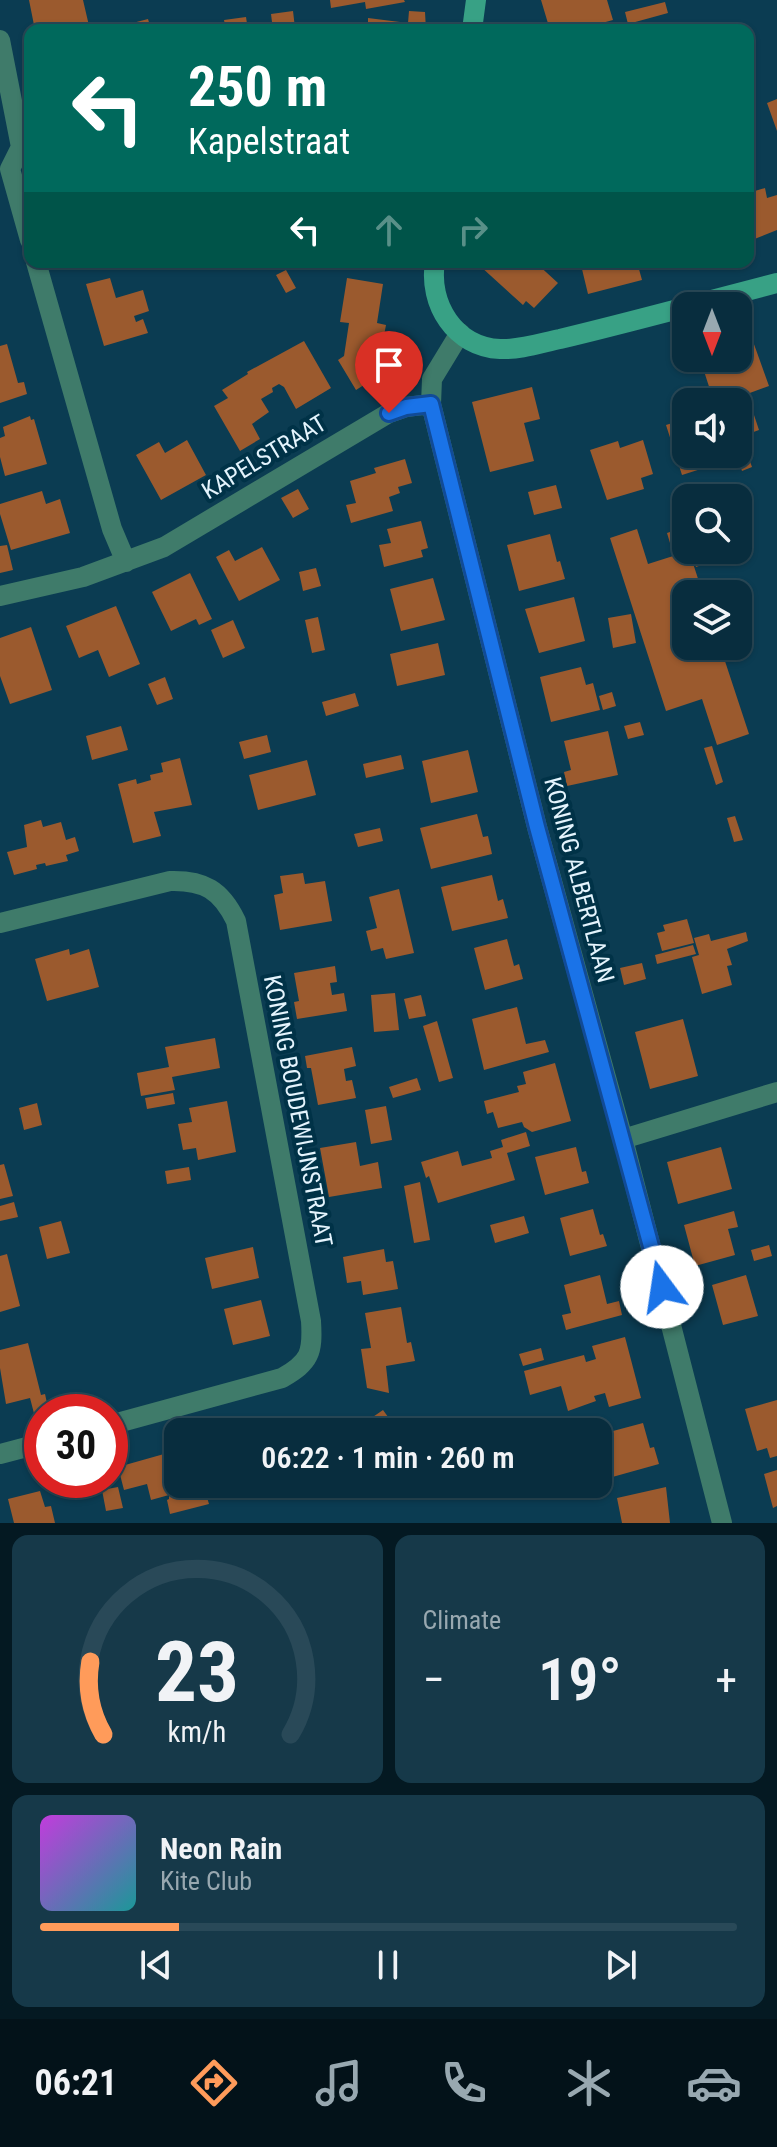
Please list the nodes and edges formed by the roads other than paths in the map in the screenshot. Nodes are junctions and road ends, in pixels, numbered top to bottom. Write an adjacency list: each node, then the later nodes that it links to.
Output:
1 (476, 0): 2 (main road)
2 (473, 24)
3 (0, 40): 4 (street)
4 (5, 166): 5 (street)
5 (24, 222)
6 (38, 268): 13 (street)
7 (434, 268): 11 (main road)
8 (777, 283): 9 (main road)
9 (742, 292)
10 (672, 310): 11 (main road)
11 (460, 333): 12 (street, KONING ALBERTLAAN)
12 (431, 404): 13 (street, KAPELSTRAAT); 17 (street, KONING ALBERTLAAN)
13 (126, 562): 14 (street, KAPELSTRAAT)
14 (0, 596)
15 (0, 923): 18 (street, KONING BOUDEWIJNSTRAAT)
16 (777, 1092): 17 (street)
17 (623, 1139): 21 (street, KONING ALBERTLAAN)
18 (128, 1420)
19 (24, 1448): 20 (street)
20 (0, 1454)
21 (722, 1523)

